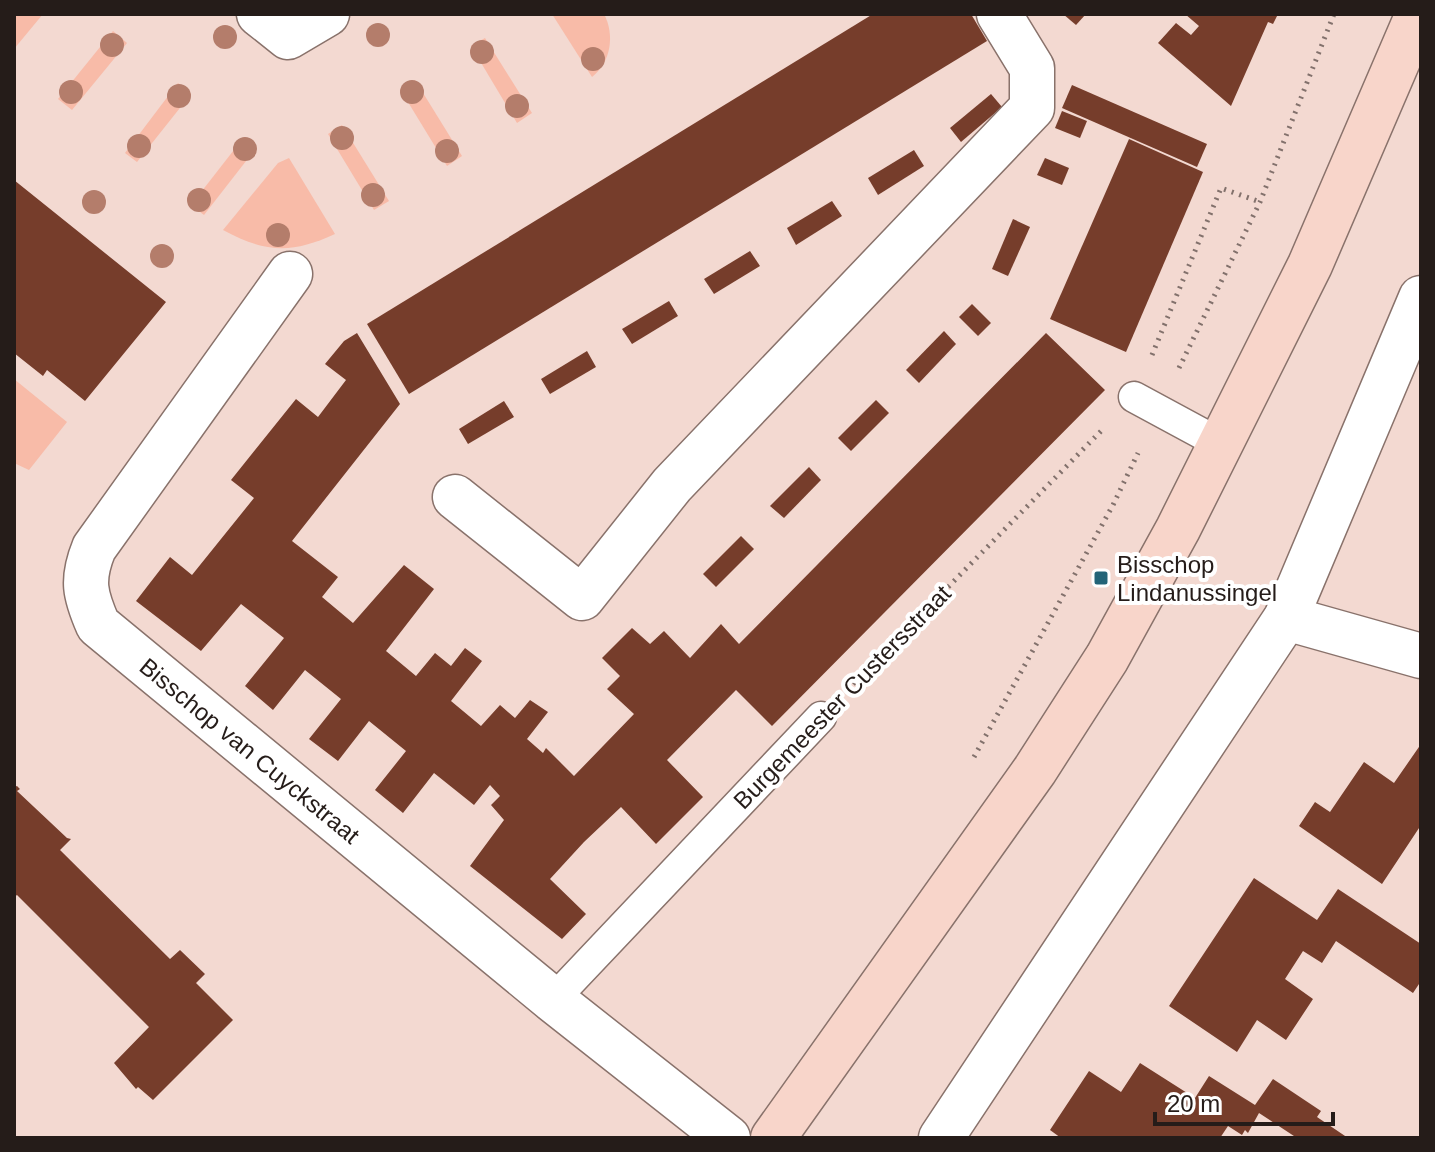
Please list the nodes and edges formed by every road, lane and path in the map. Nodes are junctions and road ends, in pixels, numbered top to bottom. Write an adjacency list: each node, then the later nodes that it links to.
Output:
1 (259, 14): 2 (street)
2 (327, 14)
3 (999, 14): 11 (street)
4 (1334, 14): 6 (path)
5 (1418, 14): 10 (main road)
6 (1260, 202): 9 (path); 9 (path, Burgemeester Custersstraat)
7 (290, 274): 16 (street, Bisschop van Cuyckstraat)
8 (1421, 298): 12 (street)
9 (1147, 403): 10 (lane); 14 (path, Burgemeester Custersstraat); 15 (path)
10 (1221, 444): 18 (main road)
11 (455, 497)
12 (1286, 618): 13 (street); 19 (street)
13 (1421, 656)
14 (821, 717): 16 (lane, Burgemeester Custersstraat)
15 (968, 769)
16 (553, 1000): 17 (street, Bisschop van Cuyckstraat)
17 (728, 1138)
18 (773, 1138)
19 (941, 1138)

